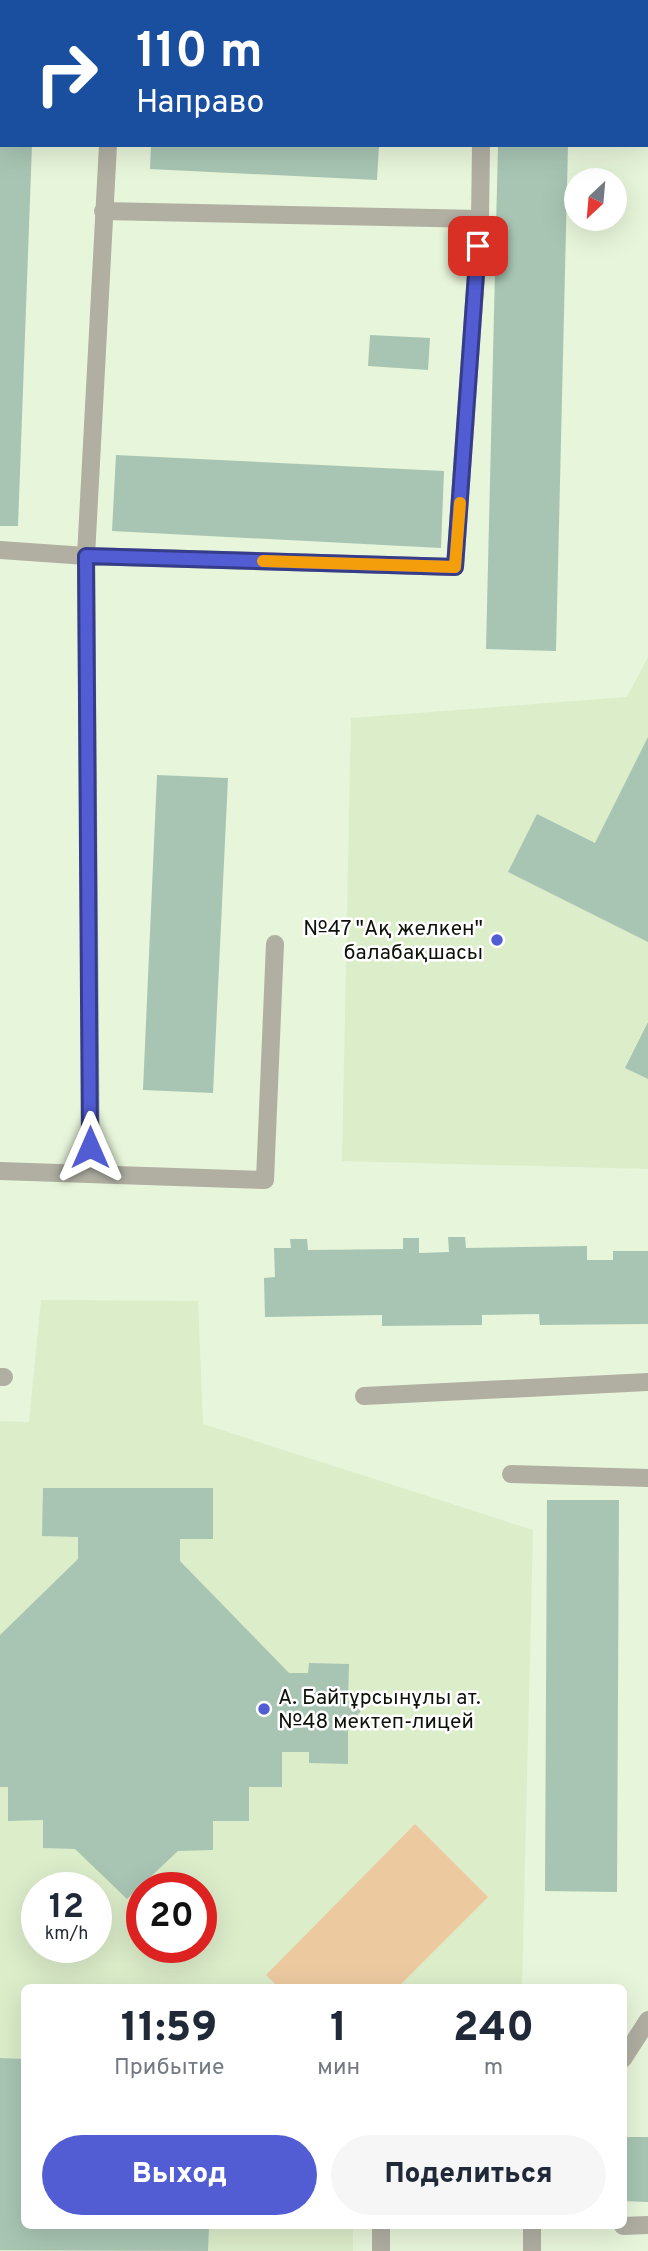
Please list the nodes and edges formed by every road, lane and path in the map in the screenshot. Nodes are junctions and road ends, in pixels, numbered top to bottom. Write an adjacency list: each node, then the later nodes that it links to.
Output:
1 (107, 147): 3 (lane)
2 (481, 147): 4 (lane)
3 (103, 211): 4 (lane); 6 (lane)
4 (480, 219): 6 (lane)
5 (0, 550): 6 (lane)
6 (86, 556): 9 (lane)
7 (275, 944): 9 (lane)
8 (0, 1171): 9 (lane)
9 (91, 1174)
10 (648, 1382): 11 (lane)
11 (364, 1396)
12 (511, 1474): 13 (lane)
13 (648, 1478)
14 (648, 2020): 15 (lane)
15 (627, 2053)
16 (648, 2225): 17 (lane)
17 (627, 2226)
18 (381, 2229): 20 (lane)
19 (532, 2229): 21 (lane)
20 (381, 2251)
21 (532, 2251)

